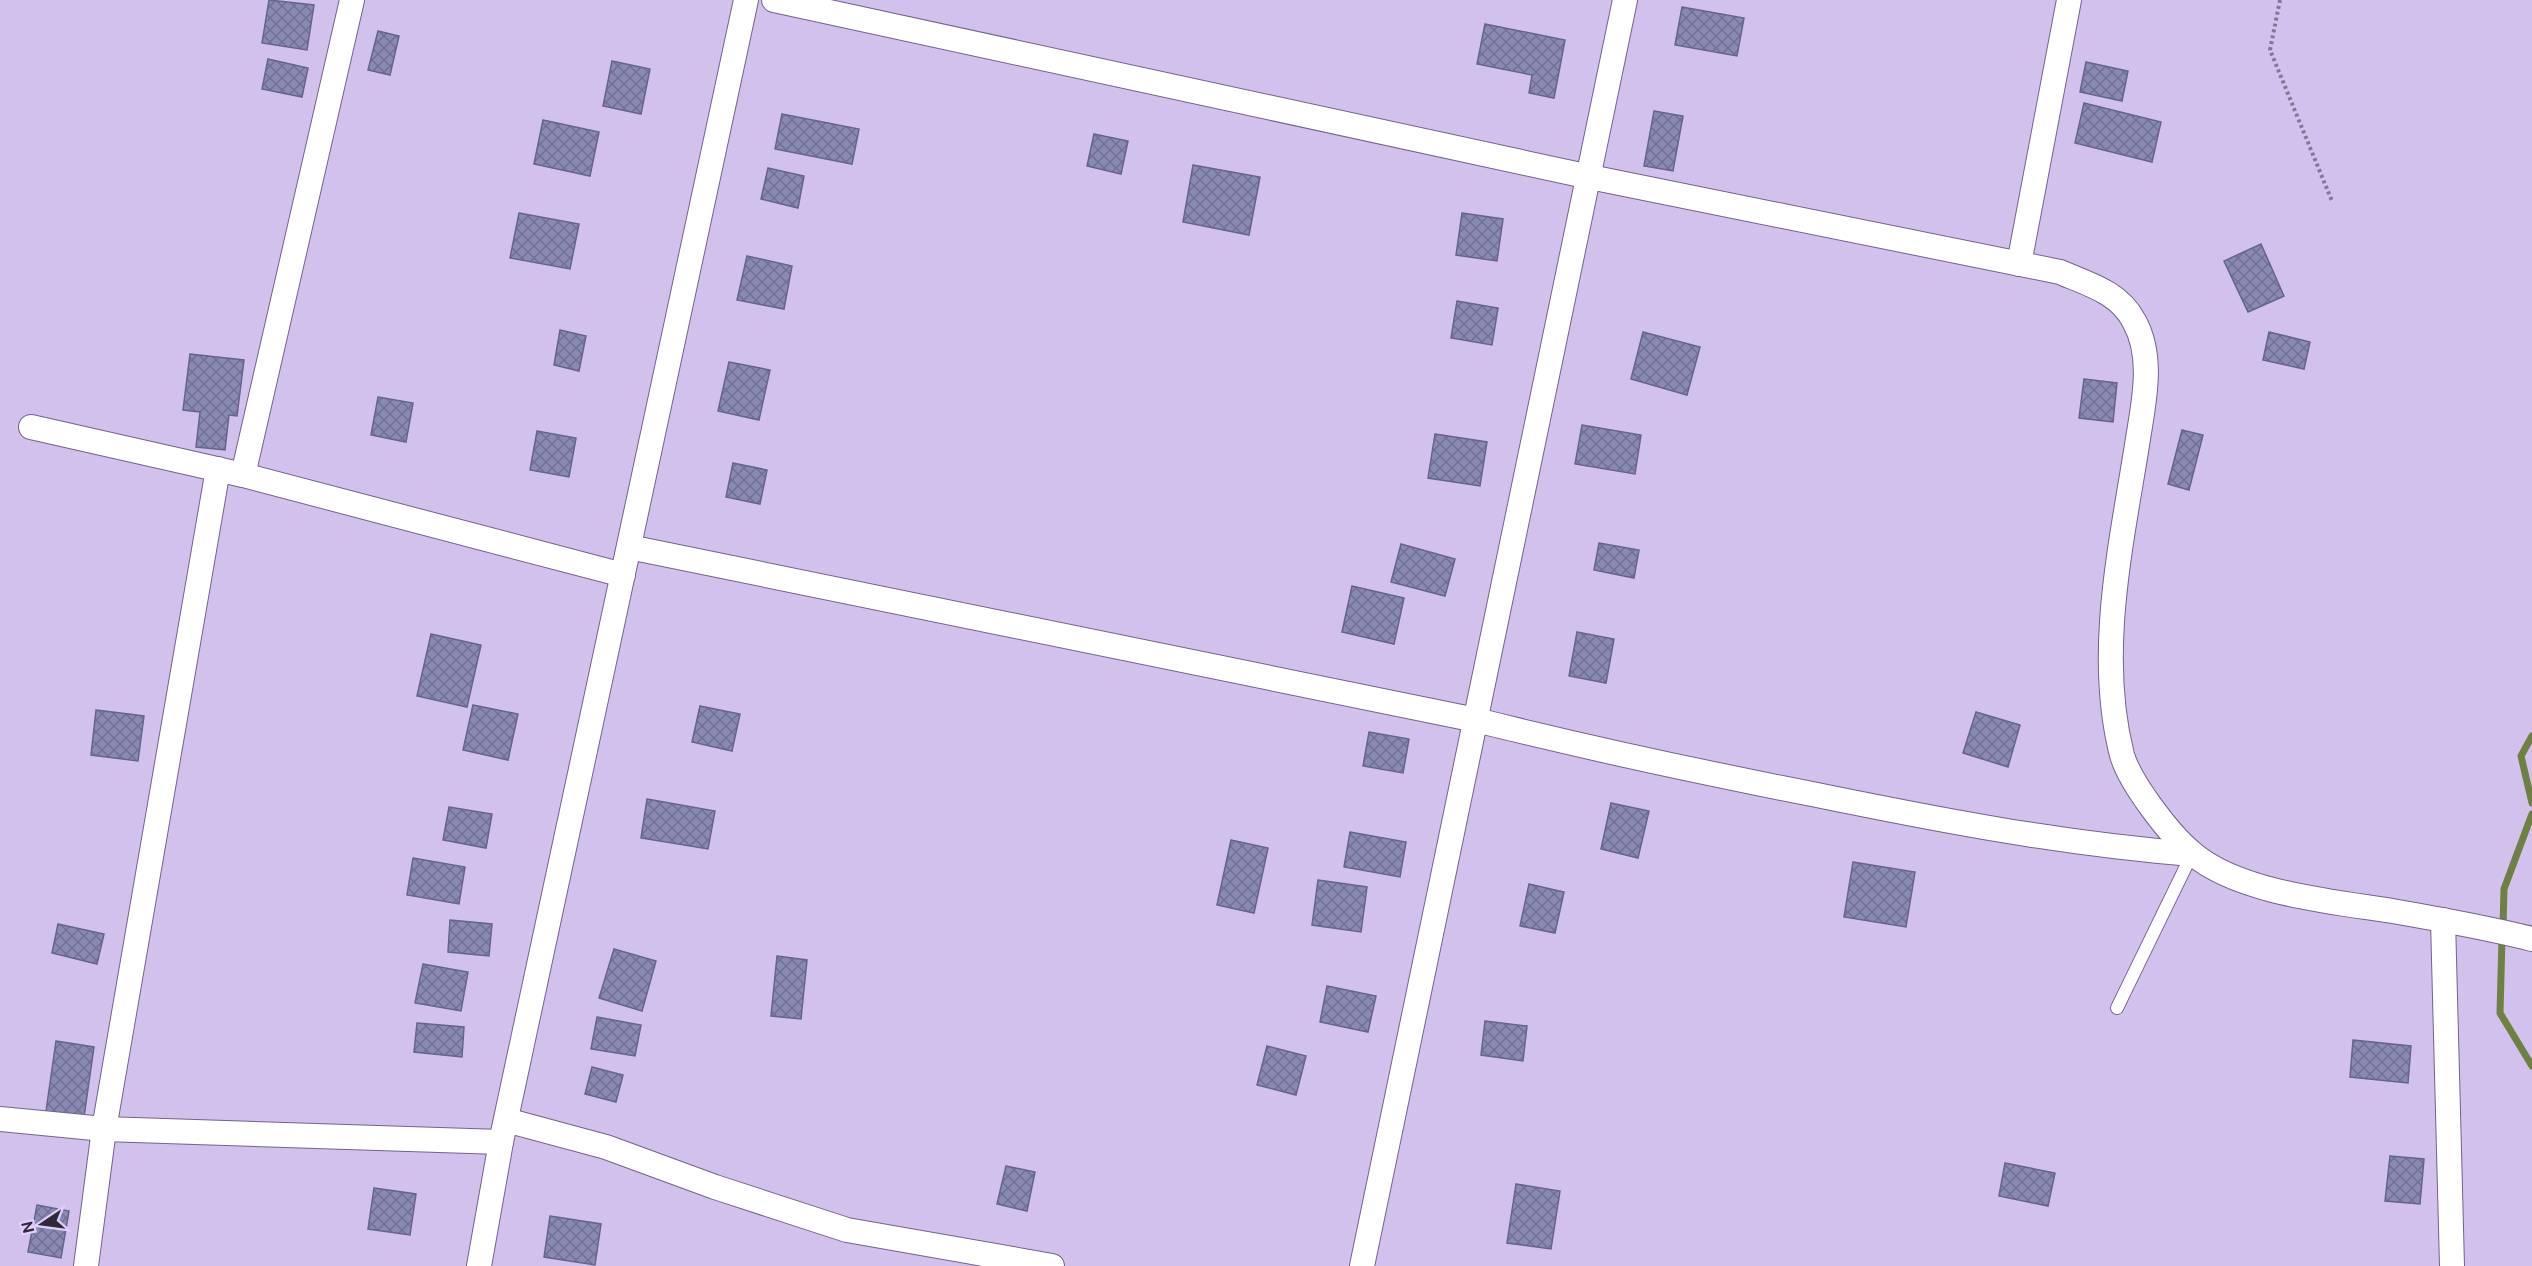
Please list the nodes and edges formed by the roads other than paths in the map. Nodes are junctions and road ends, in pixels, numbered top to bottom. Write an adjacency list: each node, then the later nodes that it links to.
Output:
1 (352, 0): 10 (street)
2 (746, 0): 11 (street)
3 (774, 0): 6 (street)
4 (1625, 0): 6 (street)
5 (2069, 0): 7 (street)
6 (1590, 177): 7 (street); 13 (street)
7 (2019, 264): 14 (street)
8 (31, 427): 9 (street)
9 (218, 469): 10 (street); 19 (street)
10 (243, 475): 12 (street)
11 (629, 547): 12 (street); 13 (street)
12 (623, 575): 20 (street)
13 (1476, 720): 14 (street); 24 (street)
14 (2192, 854): 15 (street); 17 (lane)
15 (2443, 920): 16 (street); 25 (street)
16 (2532, 939)
17 (2117, 1008)
18 (0, 1119): 19 (street)
19 (104, 1129): 20 (street); 21 (street)
20 (504, 1131): 22 (street); 23 (street)
21 (86, 1266)
22 (479, 1266)
23 (1052, 1266)
24 (1362, 1266)
25 (2452, 1266)

